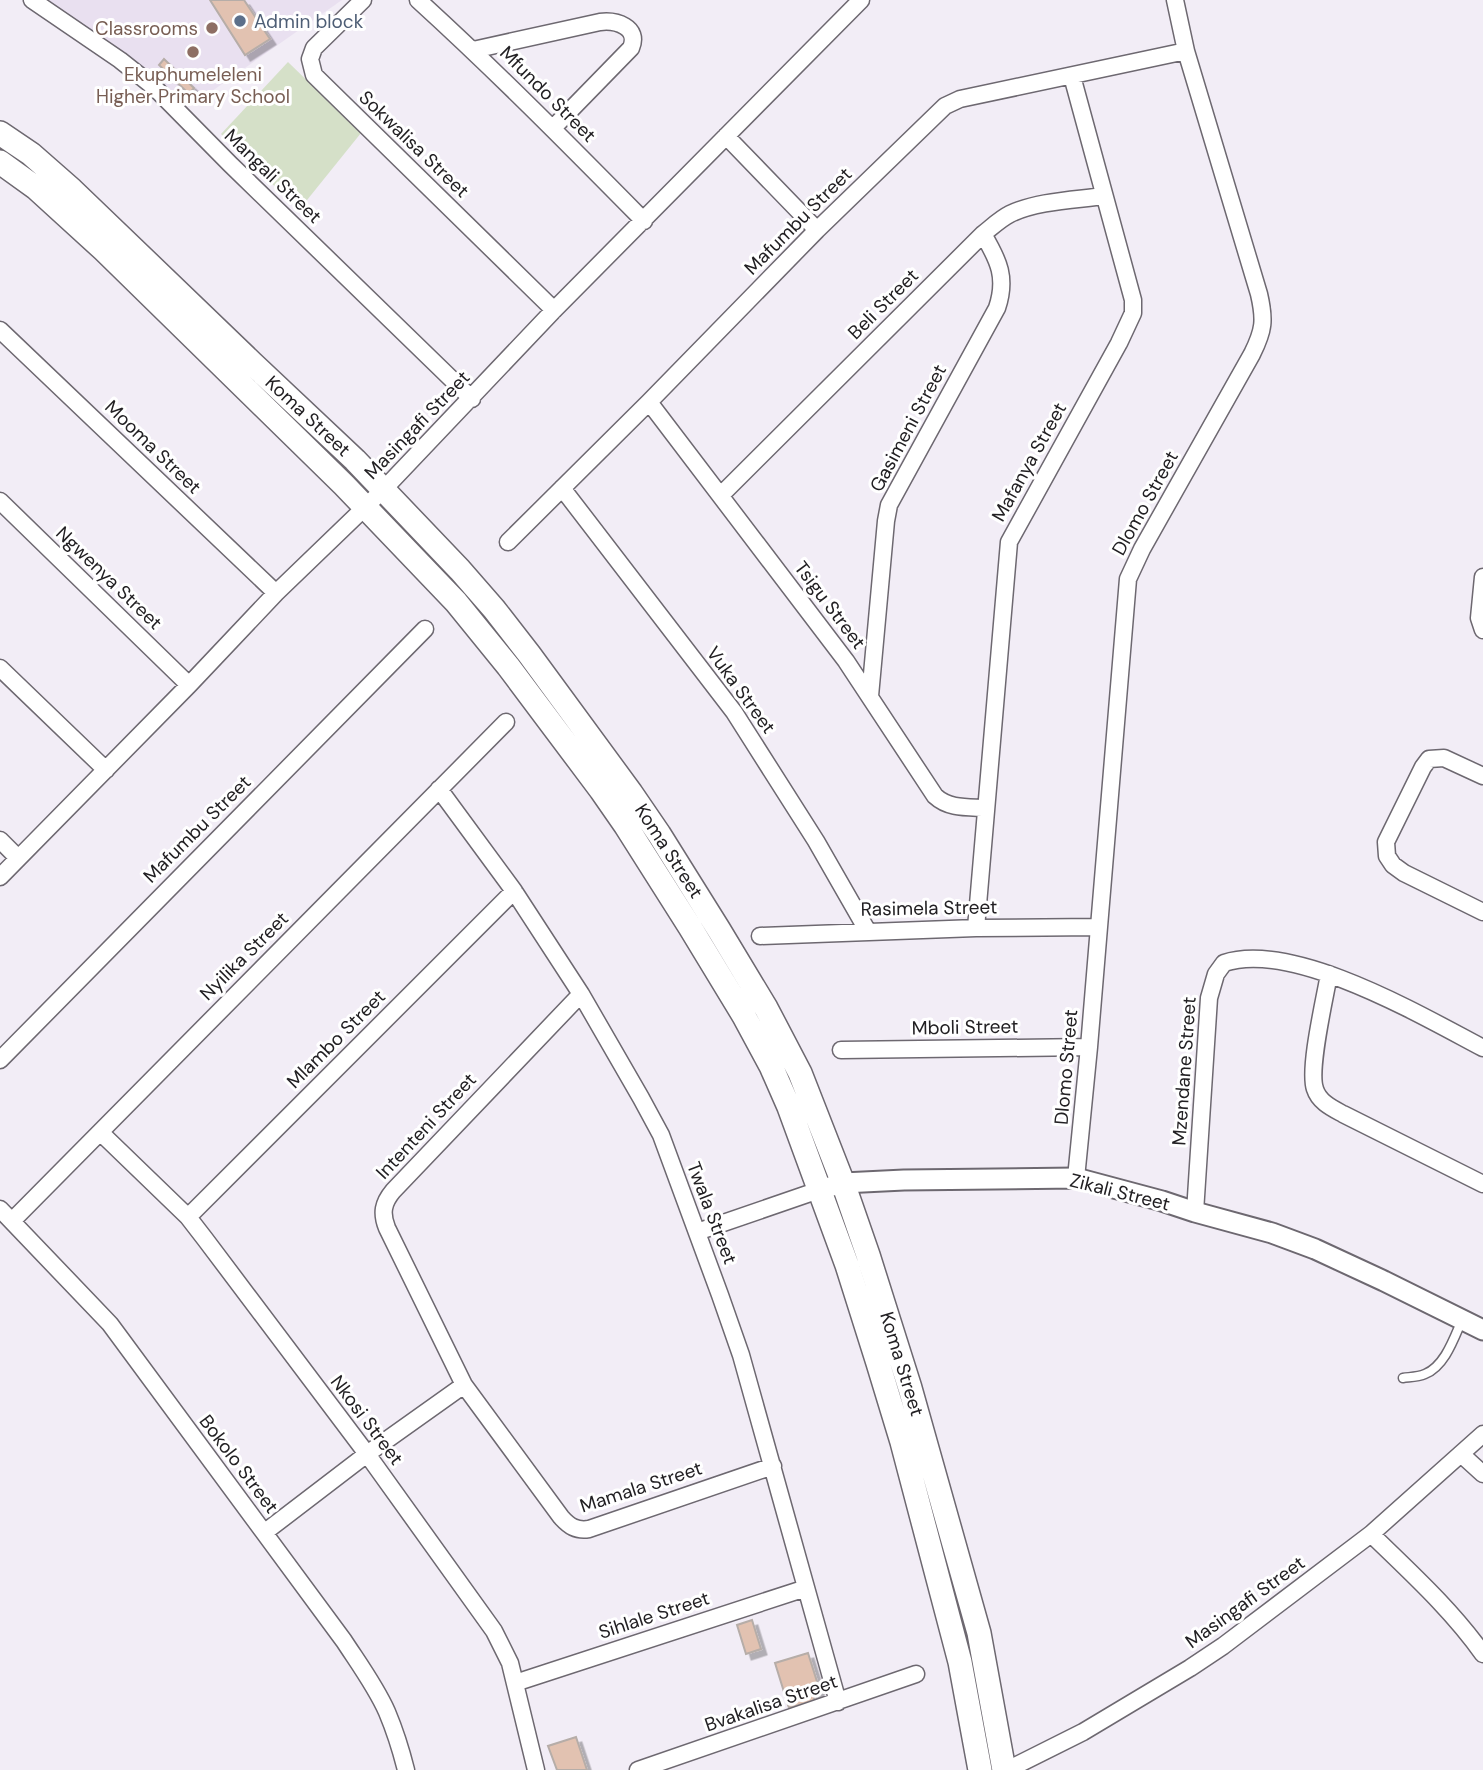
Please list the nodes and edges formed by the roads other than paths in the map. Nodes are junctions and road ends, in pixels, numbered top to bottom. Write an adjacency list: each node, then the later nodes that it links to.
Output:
1 (32, 0): 19 (street, Mangali Street)
2 (363, 0): 17 (street, Sokwalisa Street)
3 (418, 0): 6 (street, Mfundo Street)
4 (861, 0): 11 (street, Masingafi Street)
5 (1175, 0): 7 (street, Dlomo Street)
6 (473, 50): 9 (street, Mfundo Street); 9 (street)
7 (1186, 51): 8 (street, Mafumbu Street); 44 (street, Dlomo Street)
8 (1072, 76): 13 (street, Mafanya Street); 15 (street, Mafumbu Street)
9 (553, 128): 14 (street, Mfundo Street)
10 (0, 133): 22 (main road, Koma Street)
11 (726, 136): 14 (street, Masingafi Street); 15 (street)
12 (0, 162): 25 (main road, Koma Street)
13 (1104, 196): 16 (street, Beli Street); 38 (street, Mafanya Street)
14 (644, 221): 17 (street, Masingafi Street)
15 (817, 230): 20 (street, Mafumbu Street)
16 (984, 234): 23 (street, Beli Street); 33 (street, Gasimeni Street)
17 (554, 310): 19 (street, Masingafi Street)
18 (0, 330): 28 (street, Mooma Street)
19 (472, 399): 22 (street, Masingafi Street)
20 (649, 402): 21 (street, Mafumbu Street); 23 (street, Tsigu Street)
21 (562, 488): 26 (street, Mafumbu Street); 46 (street, Vuka Street)
22 (384, 489): 25 (street, Masingafi Street); 56 (main road, Koma Street)
23 (722, 495): 33 (street, Tsigu Street)
24 (0, 501): 32 (street, Ngwenya Street)
25 (365, 507): 28 (street, Masingafi Street); 58 (main road, Koma Street)
26 (508, 542)
27 (1483, 577): 30 (street)
28 (276, 593): 32 (street, Masingafi Street)
29 (425, 629): 53 (street, Mafumbu Street)
30 (1483, 630)
31 (0, 668): 35 (street)
32 (189, 685): 35 (street, Masingafi Street)
33 (870, 696): 38 (street, Tsigu Street)
34 (506, 722): 37 (street, Nyilika Street)
35 (106, 770): 40 (street, Masingafi Street)
36 (1483, 776): 43 (street)
37 (439, 789): 42 (street, Twala Street); 54 (street, Nyilika Street)
38 (985, 808): 45 (street, Mafanya Street)
39 (0, 840): 40 (street)
40 (18, 858): 41 (street, Masingafi Street)
41 (0, 877)
42 (514, 891): 49 (street, Twala Street); 61 (street, Mlambo Street)
43 (1483, 912)
44 (1099, 927): 45 (street, Rasimela Street); 50 (street, Dlomo Street)
45 (976, 928): 46 (street, Rasimela Street)
46 (867, 930): 47 (street, Rasimela Street)
47 (760, 936)
48 (1329, 974): 51 (street, Mzendane Street); 57 (street); 60 (street, Mzendane Street)
49 (581, 993): 63 (street, Twala Street); 67 (street, Intenteni Street)
50 (1089, 1047): 52 (street, Mboli Street); 55 (street, Dlomo Street)
51 (1483, 1048)
52 (841, 1050)
53 (0, 1060)
54 (100, 1132): 61 (street, Nkosi Street); 62 (street, Nyilika Street)
55 (1076, 1178): 56 (street, Zikali Street); 60 (street, Zikali Street)
56 (844, 1183): 58 (street, Zikali Street); 84 (main road, Koma Street)
57 (1483, 1184)
58 (819, 1190): 63 (street, Zikali Street); 83 (main road, Koma Street)
59 (0, 1209): 62 (street, Bokolo Street)
60 (1195, 1212): 64 (street, Zikali Street)
61 (188, 1217): 69 (street, Nkosi Street)
62 (12, 1221): 73 (street, Bokolo Street)
63 (697, 1232): 71 (street, Twala Street)
64 (1462, 1320): 65 (street, Zikali Street); 66 (lane)
65 (1483, 1330)
66 (1403, 1378)
67 (464, 1385): 69 (street); 71 (street, Mamala Street)
68 (1483, 1434): 70 (street, Masingafi Street)
69 (367, 1454): 73 (street); 78 (street, Nkosi Street)
70 (1461, 1454): 72 (street); 74 (street, Masingafi Street)
71 (773, 1466): 75 (street, Twala Street)
72 (1483, 1474)
73 (265, 1532): 80 (street, Bokolo Street)
74 (1371, 1534): 76 (street); 84 (street, Masingafi Street)
75 (806, 1588): 78 (street, Sihlale Street); 79 (street, Twala Street)
76 (1483, 1654)
77 (916, 1674): 79 (street, Bvakalisa Street)
78 (515, 1682): 81 (street, Nkosi Street)
79 (838, 1702): 82 (street, Bvakalisa Street)
80 (406, 1770)
81 (536, 1770)
82 (638, 1770)
83 (981, 1770)
84 (1006, 1770)

